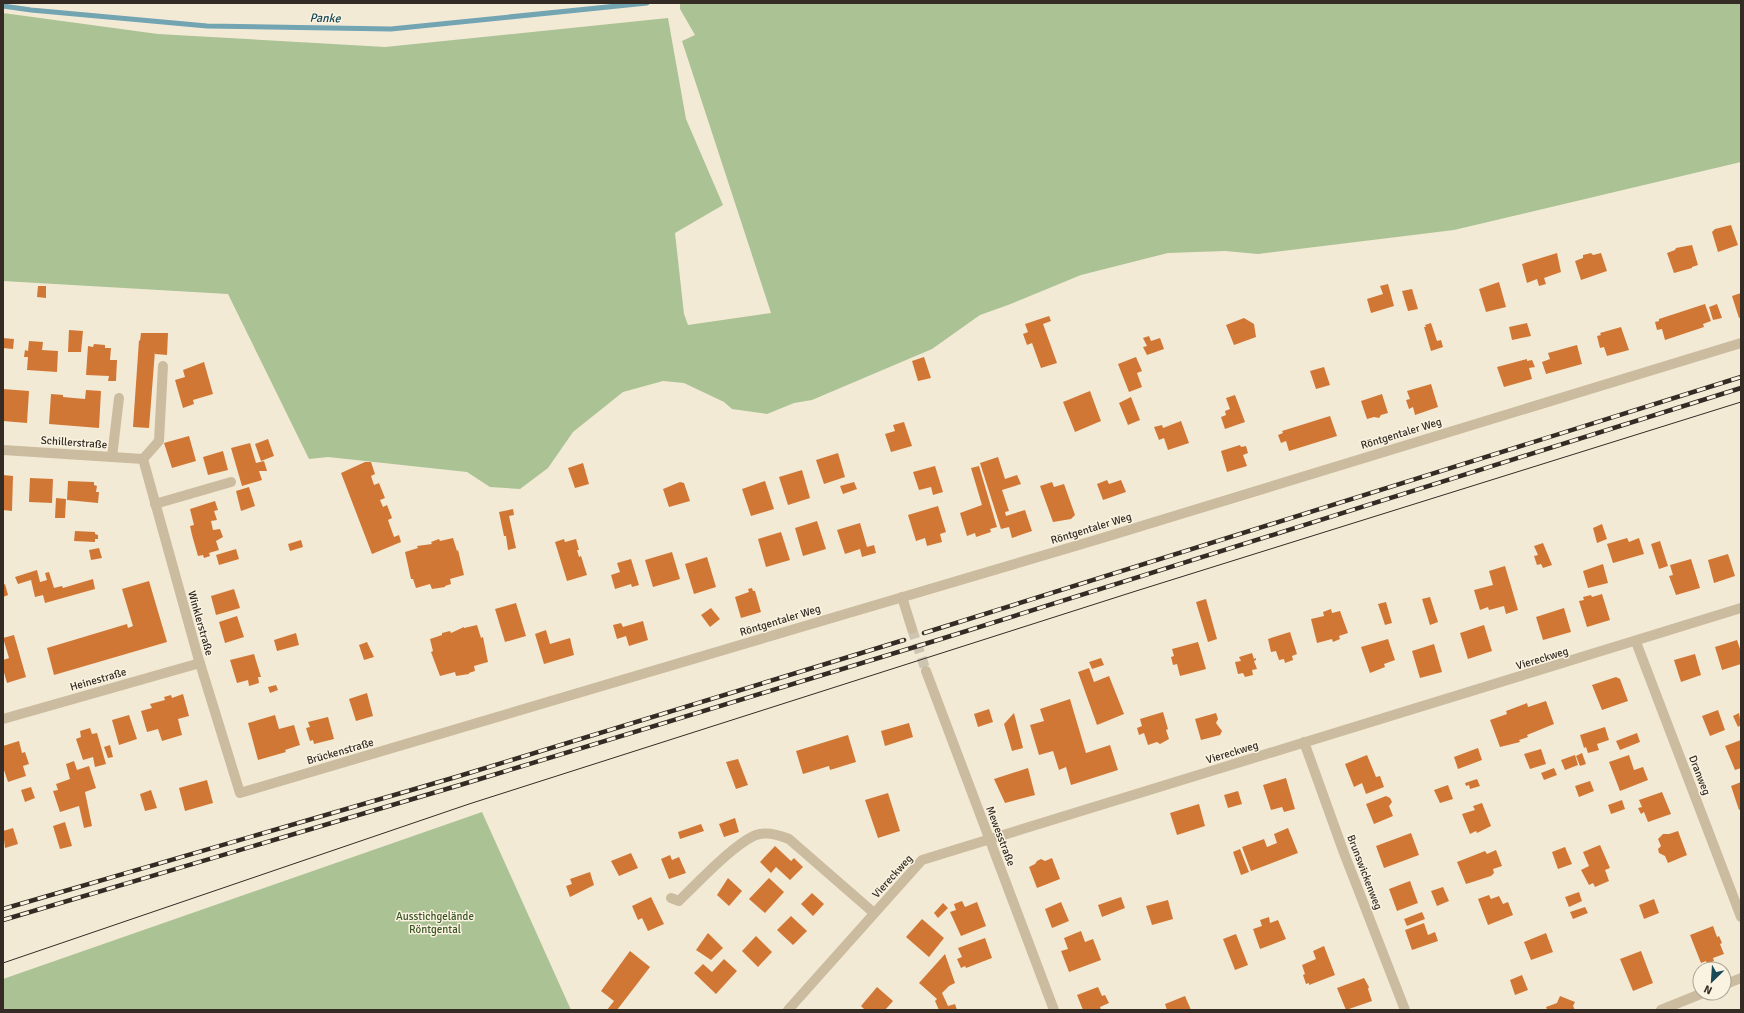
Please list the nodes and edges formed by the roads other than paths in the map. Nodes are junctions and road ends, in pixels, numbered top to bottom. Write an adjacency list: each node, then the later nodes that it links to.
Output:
1 (1741, 343): 9 (street, Röntgentaler Weg)
2 (163, 366): 6 (street)
3 (119, 398): 5 (street)
4 (3, 450): 5 (street, Schillerstraße)
5 (112, 457): 6 (street, Schillerstraße)
6 (143, 459): 8 (street, Winklerstraße)
7 (231, 482): 8 (street)
8 (155, 504): 13 (street, Winklerstraße)
9 (902, 597): 11 (street); 16 (street, Röntgentaler Weg)
10 (1741, 608): 12 (street, Viereckweg)
11 (912, 628)
12 (1636, 642): 17 (street, Viereckweg); 22 (street, Dranweg)
13 (200, 662): 15 (street, Heinestraße); 18 (street, Winklerstraße)
14 (926, 671): 19 (street, Mewesstraße)
15 (3, 718)
16 (447, 733): 18 (street, Brückenstraße)
17 (1304, 742): 19 (street, Viereckweg); 26 (street, Brunswickenweg)
18 (240, 793)
19 (989, 839): 21 (street, Viereckweg); 25 (street, Mewesstraße)
20 (671, 898): 21 (street)
21 (874, 913): 24 (street, Viereckweg)
22 (1741, 917)
23 (1692, 998): 27 (street)
24 (788, 1010)
25 (1054, 1010)
26 (1405, 1010)
27 (1661, 1010)

